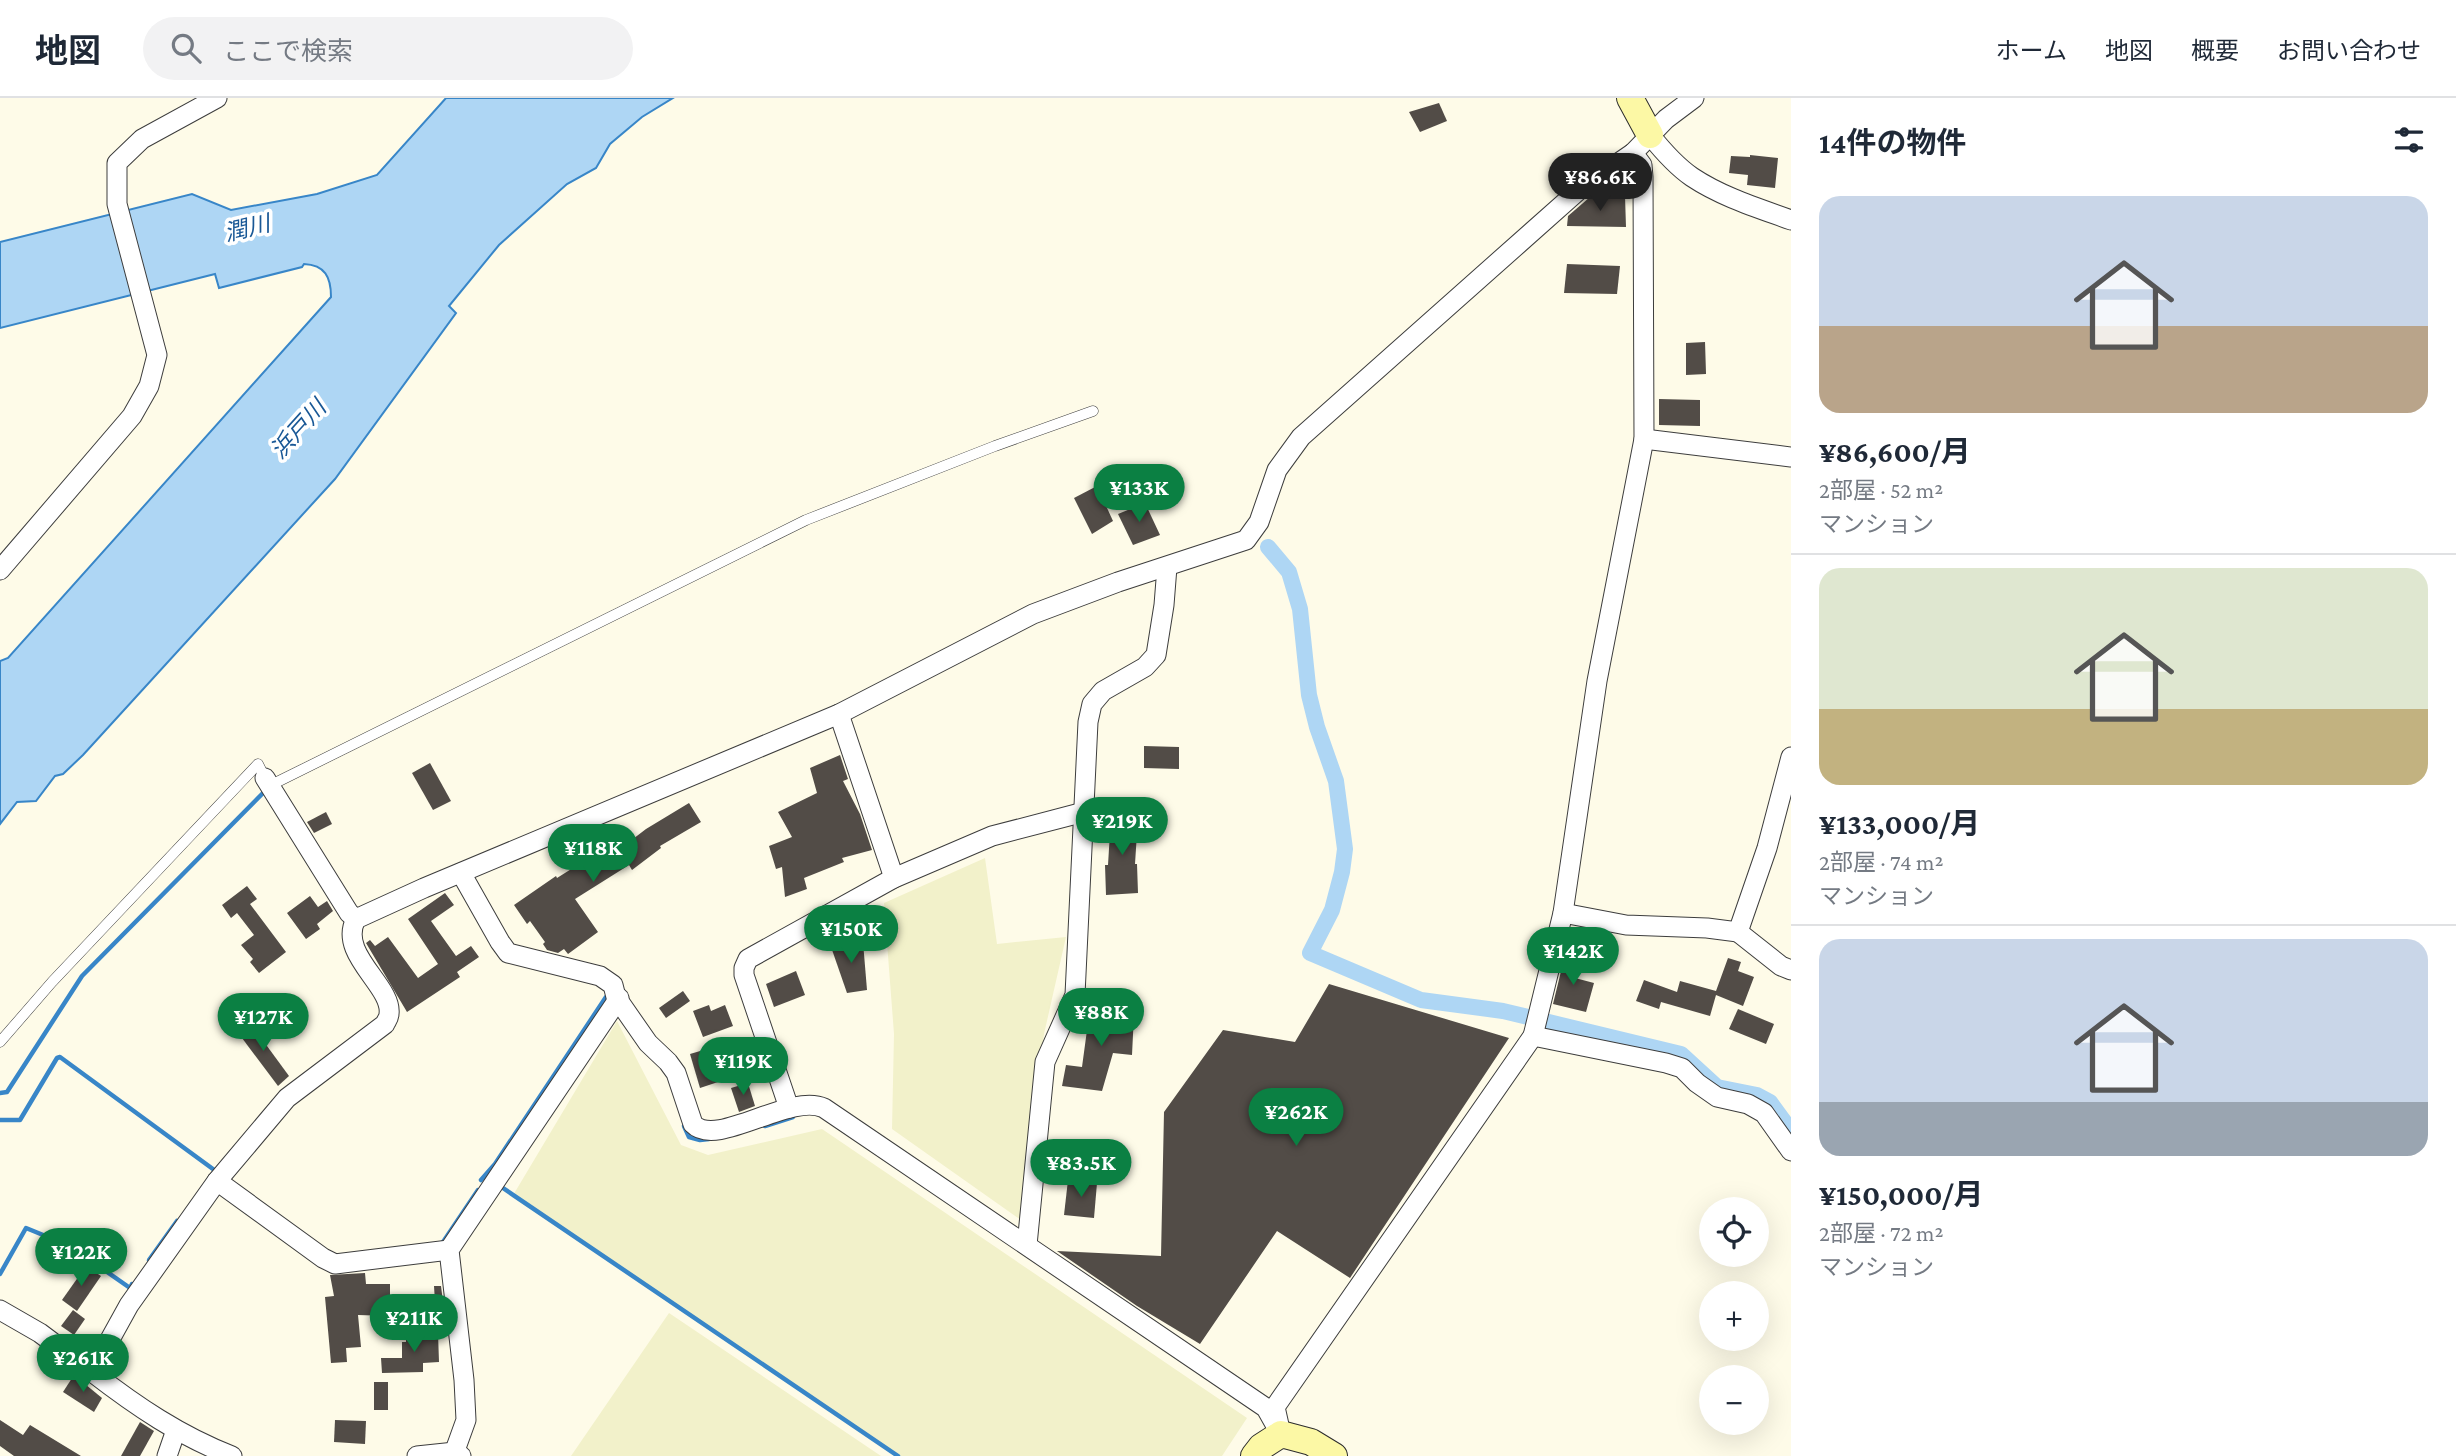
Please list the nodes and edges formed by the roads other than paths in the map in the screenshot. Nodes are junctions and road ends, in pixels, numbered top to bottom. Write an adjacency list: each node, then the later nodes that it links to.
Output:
1 (217, 98): 10 (street)
2 (1630, 98): 4 (street)
3 (1694, 98): 4 (street)
4 (1641, 144): 5 (street); 7 (street); 9 (street)
5 (1791, 220)
6 (1093, 411): 13 (lane)
7 (1644, 439): 8 (street); 17 (street)
8 (1791, 457)
9 (1167, 567): 11 (street); 14 (street)
10 (0, 570)
11 (839, 714): 15 (street); 16 (street)
12 (1791, 757): 19 (street)
13 (267, 782): 18 (street); 23 (lane)
14 (1084, 812): 16 (street); 27 (street)
15 (461, 873): 18 (street); 21 (street)
16 (894, 878): 24 (street)
17 (1563, 913): 19 (street); 22 (street)
18 (356, 919): 26 (street)
19 (1738, 932): 20 (street)
20 (1791, 970)
21 (619, 998): 24 (street); 28 (street)
22 (1536, 1023): 25 (street); 32 (street)
23 (0, 1042)
24 (789, 1108): 27 (street)
25 (1791, 1151)
26 (216, 1181): 28 (street); 30 (street)
27 (1027, 1245): 32 (street)
28 (449, 1250): 33 (street)
29 (0, 1310): 30 (street)
30 (92, 1372): 31 (street)
31 (176, 1430): 34 (street); 35 (street)
32 (1281, 1434): 37 (street); 38 (street)
33 (456, 1455): 36 (street)
34 (167, 1456)
35 (232, 1456)
36 (417, 1456)
37 (1254, 1456)
38 (1334, 1456)

